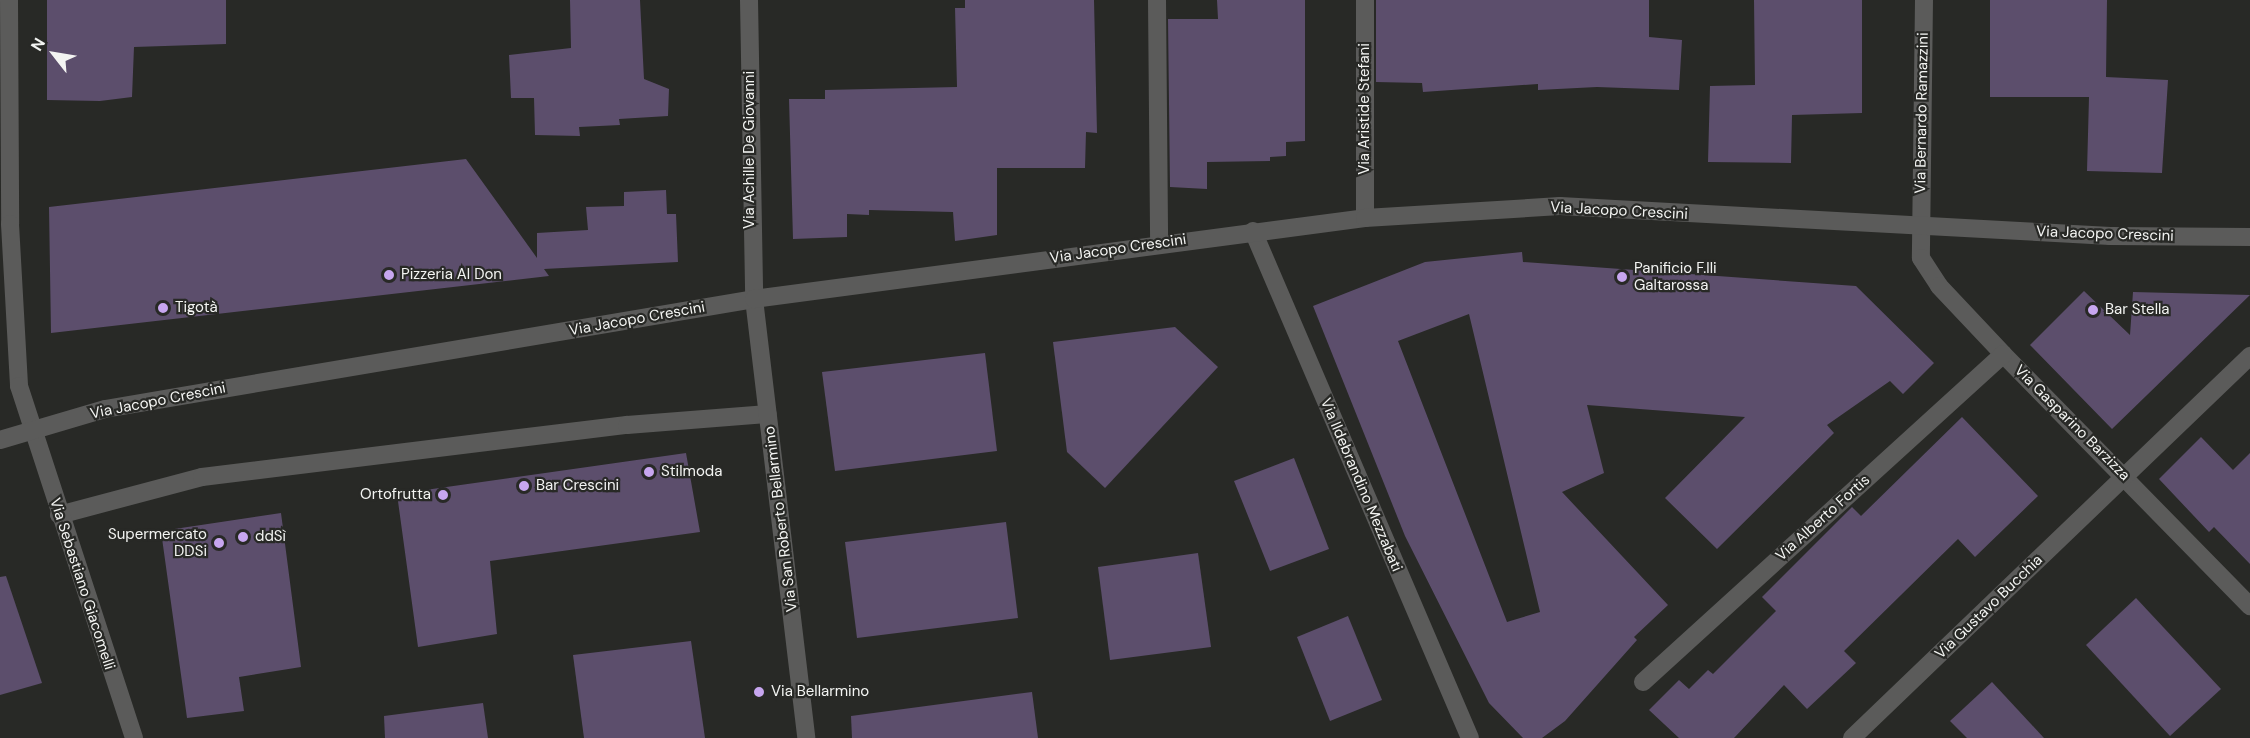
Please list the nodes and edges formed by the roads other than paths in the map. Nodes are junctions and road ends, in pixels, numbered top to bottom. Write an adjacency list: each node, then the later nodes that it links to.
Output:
1 (9, 0): 7 (street, Via Sebastiano Giacomelli)
2 (749, 0): 12 (street, Via Achille De Giovanni)
3 (1157, 0): 11 (street)
4 (1365, 0): 6 (street, Via Aristide Stefani)
5 (1924, 0): 8 (street, Via Bernardo Ramazzini)
6 (1365, 218): 8 (street, Via Jacopo Crescini); 9 (street, Via Jacopo Crescini)
7 (5, 224): 16 (street, Via Sebastiano Giacomelli)
8 (1919, 226): 10 (street, Via Jacopo Crescini); 13 (street, Via Gasparino Barzizza)
9 (1253, 231): 11 (street, Via Jacopo Crescini); 24 (street, Via Ildebrandino Mezzabati)
10 (2250, 237)
11 (1159, 242): 12 (street, Via Jacopo Crescini)
12 (754, 299): 15 (street, Via San Roberto Bellarmino); 16 (street, Via Jacopo Crescini)
13 (2003, 354): 18 (street, Via Gasparino Barzizza); 21 (street, Via Alberto Fortis)
14 (2250, 356): 18 (street, Via Gustavo Bucchia)
15 (768, 414): 19 (street); 23 (street, Via San Roberto Bellarmino)
16 (31, 430): 17 (street, Via Jacopo Crescini); 19 (street, Via Sebastiano Giacomelli)
17 (0, 440)
18 (2125, 476): 20 (street, Via Gasparino Barzizza); 25 (street, Via Gustavo Bucchia)
19 (59, 515): 22 (street, Via Sebastiano Giacomelli)
20 (2250, 606)
21 (1643, 682)
22 (134, 738)
23 (806, 738)
24 (1470, 738)
25 (1852, 738)

